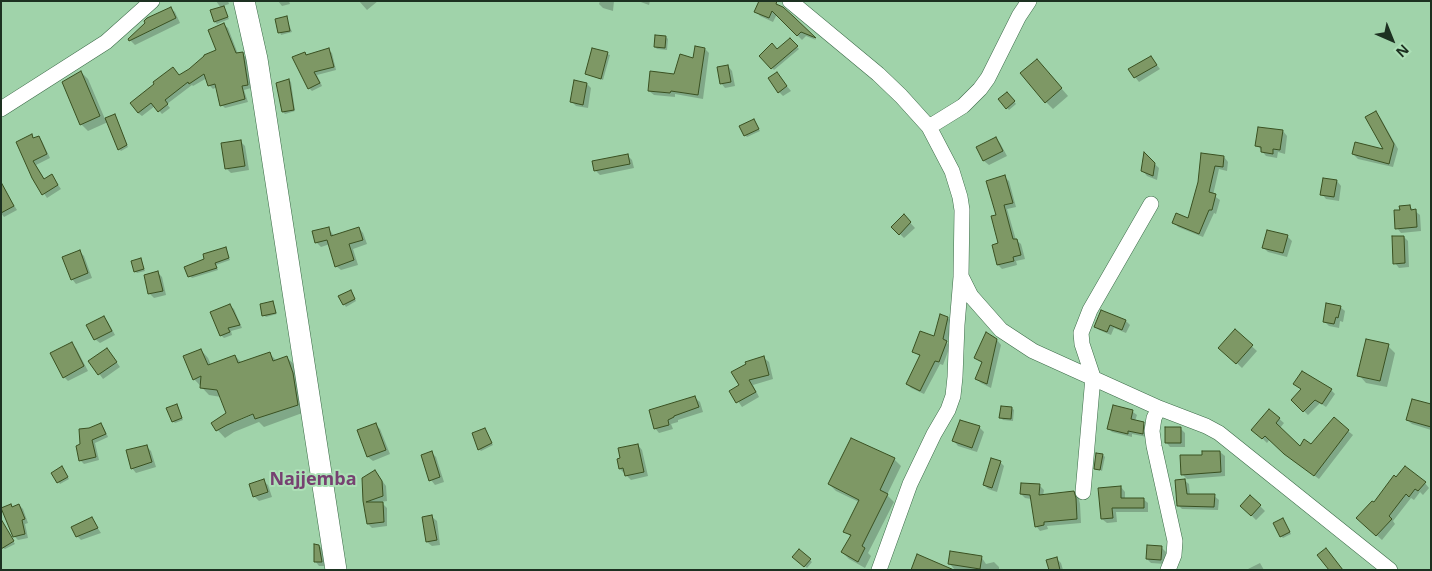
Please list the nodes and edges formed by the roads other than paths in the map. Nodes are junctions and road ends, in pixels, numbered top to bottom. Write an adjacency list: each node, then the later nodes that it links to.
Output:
1 (152, 1): 5 (street)
2 (244, 1): 12 (street)
3 (790, 1): 6 (street)
4 (1029, 1): 6 (street)
5 (1, 109)
6 (929, 127): 8 (street)
7 (1152, 204): 9 (street)
8 (961, 276): 9 (street); 13 (street)
9 (1093, 377): 10 (street); 11 (street)
10 (1159, 408): 14 (street); 15 (street)
11 (1083, 492)
12 (336, 570)
13 (879, 570)
14 (1168, 570)
15 (1390, 570)

